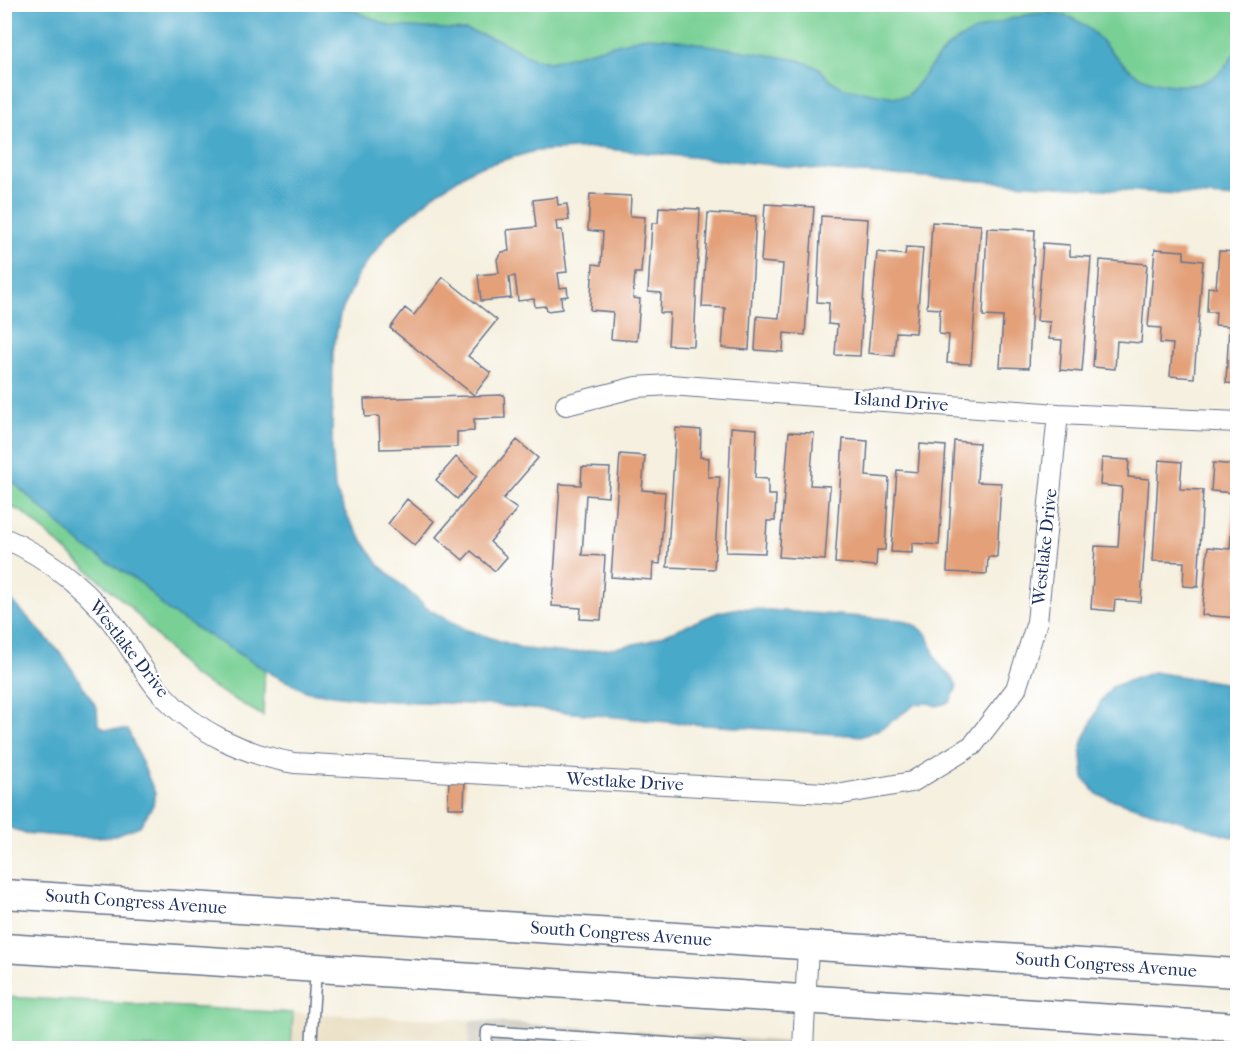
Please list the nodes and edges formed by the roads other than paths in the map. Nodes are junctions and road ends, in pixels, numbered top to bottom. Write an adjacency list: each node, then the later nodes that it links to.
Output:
1 (566, 405): 2 (street, Island Drive)
2 (1058, 414): 3 (street, Island Drive); 4 (street, Westlake Drive)
3 (1238, 422)
4 (4, 538)
5 (4, 894): 6 (main road, South Congress Avenue)
6 (808, 946): 9 (main road, South Congress Avenue); 10 (street)
7 (4, 948): 8 (main road)
8 (316, 968): 10 (main road); 12 (lane)
9 (1238, 973)
10 (805, 999): 11 (main road); 15 (street)
11 (1238, 1027)
12 (311, 1048)
13 (486, 1048): 14 (lane)
14 (744, 1048)
15 (803, 1048)

